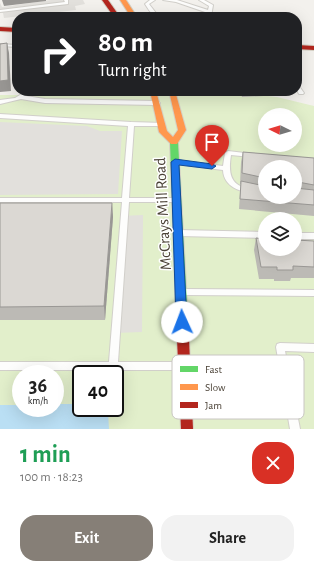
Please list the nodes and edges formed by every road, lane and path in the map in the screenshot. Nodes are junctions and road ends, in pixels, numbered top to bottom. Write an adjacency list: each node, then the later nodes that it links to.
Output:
1 (66, 0): 8 (lane)
2 (105, 0): 9 (street)
3 (123, 0): 10 (street)
4 (153, 0): 11 (lane)
5 (166, 0): 12 (lane)
6 (201, 0): 7 (lane)
7 (211, 2): 13 (lane)
8 (0, 11)
9 (113, 12)
10 (131, 12)
11 (153, 12)
12 (204, 12)
13 (209, 12)
14 (0, 29): 15 (street)
15 (12, 30)
16 (0, 45): 17 (lane)
17 (12, 46)
18 (302, 47): 19 (street)
19 (314, 48)
20 (155, 96): 24 (street, McCrays Mill Road)
21 (173, 96): 28 (street, McCrays Mill Road)
22 (20, 97): 23 (lane); 24 (lane)
23 (0, 102)
24 (157, 103): 27 (street, McCrays Mill Road)
25 (0, 116): 26 (lane)
26 (131, 124): 27 (lane); 34 (lane)
27 (161, 124): 28 (street, McCrays Mill Road)
28 (174, 142): 30 (street, McCrays Mill Road)
29 (259, 156): 31 (lane)
30 (175, 162): 31 (lane); 35 (street, McCrays Mill Road)
31 (224, 168): 32 (lane)
32 (258, 192)
33 (0, 200): 34 (lane)
34 (126, 200): 35 (lane); 45 (lane)
35 (176, 200): 36 (street, McCrays Mill Road)
36 (178, 233): 37 (lane); 40 (street, McCrays Mill Road)
37 (258, 235)
38 (302, 236): 39 (lane)
39 (314, 236)
40 (181, 292): 41 (lane); 43 (street, McCrays Mill Road)
41 (314, 292)
42 (314, 348): 44 (lane)
43 (184, 355)
44 (281, 355)
45 (113, 365)
46 (0, 366): 47 (lane)
47 (72, 366)
48 (124, 366): 49 (lane)
49 (172, 366)
50 (186, 419): 52 (street, McCrays Mill Road)
51 (293, 419): 53 (lane)
52 (186, 429)
53 (295, 429)

